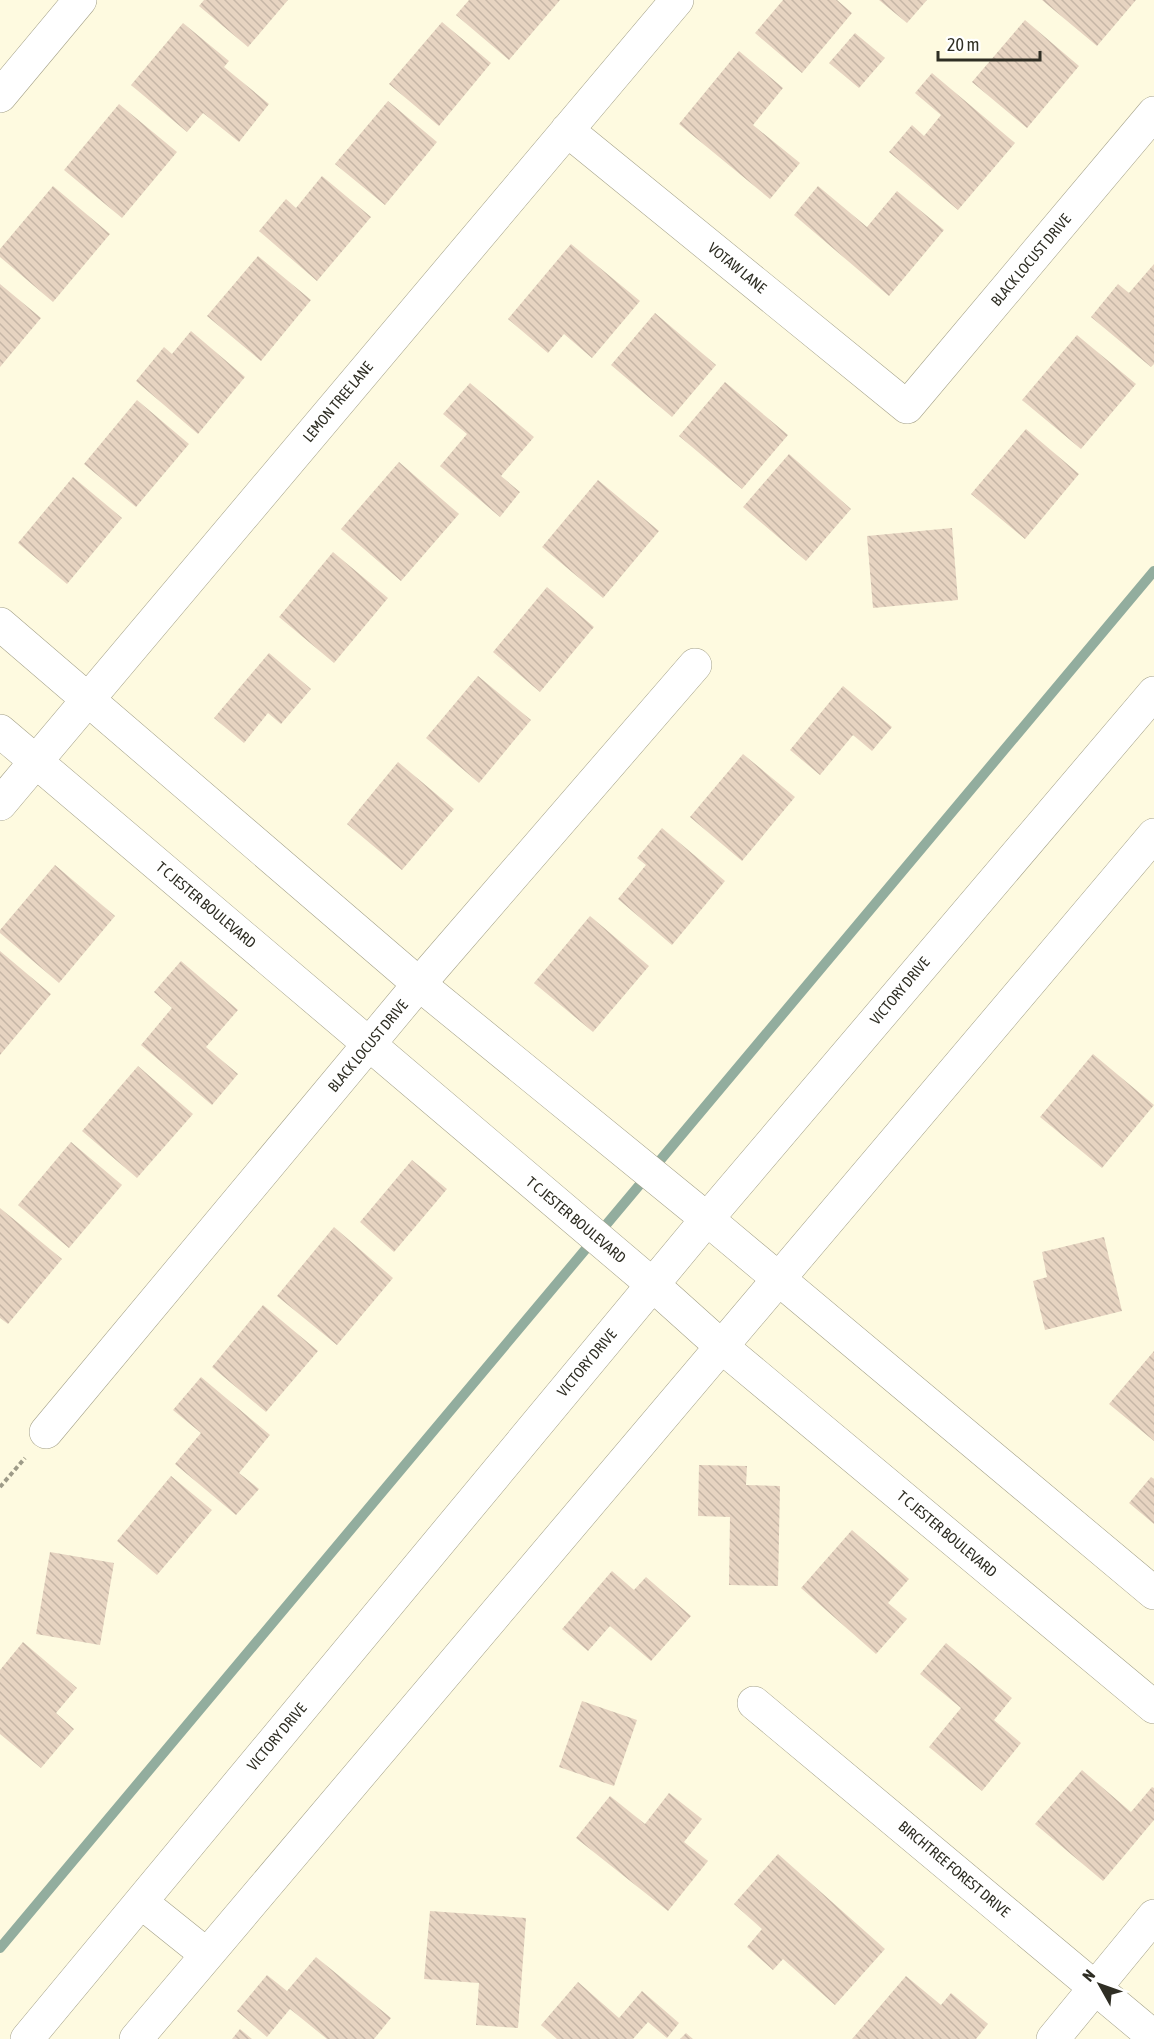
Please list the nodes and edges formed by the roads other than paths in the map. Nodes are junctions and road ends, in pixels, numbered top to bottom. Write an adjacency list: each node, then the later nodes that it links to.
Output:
1 (80, 0): 3 (street)
2 (676, 0): 5 (street, LEMON TREE LANE)
3 (0, 96)
4 (1154, 113): 6 (street, BLACK LOCUST DRIVE)
5 (567, 130): 6 (street, VOTAW LANE); 10 (street, LEMON TREE LANE)
6 (907, 407)
7 (0, 624): 10 (street)
8 (695, 665): 15 (street, BLACK LOCUST DRIVE)
9 (1154, 693): 17 (street, VICTORY DRIVE)
10 (89, 700): 12 (street, LEMON TREE LANE); 15 (street)
11 (0, 731): 12 (street, T C JESTER BOULEVARD)
12 (37, 761): 13 (street, LEMON TREE LANE); 16 (street, T C JESTER BOULEVARD)
13 (0, 804)
14 (1154, 835): 18 (street)
15 (419, 984): 16 (street, BLACK LOCUST DRIVE); 17 (street)
16 (370, 1044): 19 (street, T C JESTER BOULEVARD); 21 (street, BLACK LOCUST DRIVE)
17 (707, 1219): 18 (street); 19 (street, VICTORY DRIVE)
18 (781, 1278): 20 (street); 22 (street)
19 (653, 1284): 20 (street, T C JESTER BOULEVARD); 25 (street, VICTORY DRIVE)
20 (723, 1347): 24 (street, T C JESTER BOULEVARD); 27 (street)
21 (46, 1432)
22 (1154, 1593)
23 (754, 1703): 28 (street, BIRCHTREE FOREST DRIVE)
24 (1154, 1707)
25 (141, 1902): 27 (street); 30 (street, VICTORY DRIVE)
26 (1154, 1916): 28 (street)
27 (207, 1955): 31 (street)
28 (1095, 1987): 29 (street, BIRCHTREE FOREST DRIVE); 32 (street)
29 (1154, 2037)
30 (27, 2039)
31 (136, 2039)
32 (1053, 2039)

